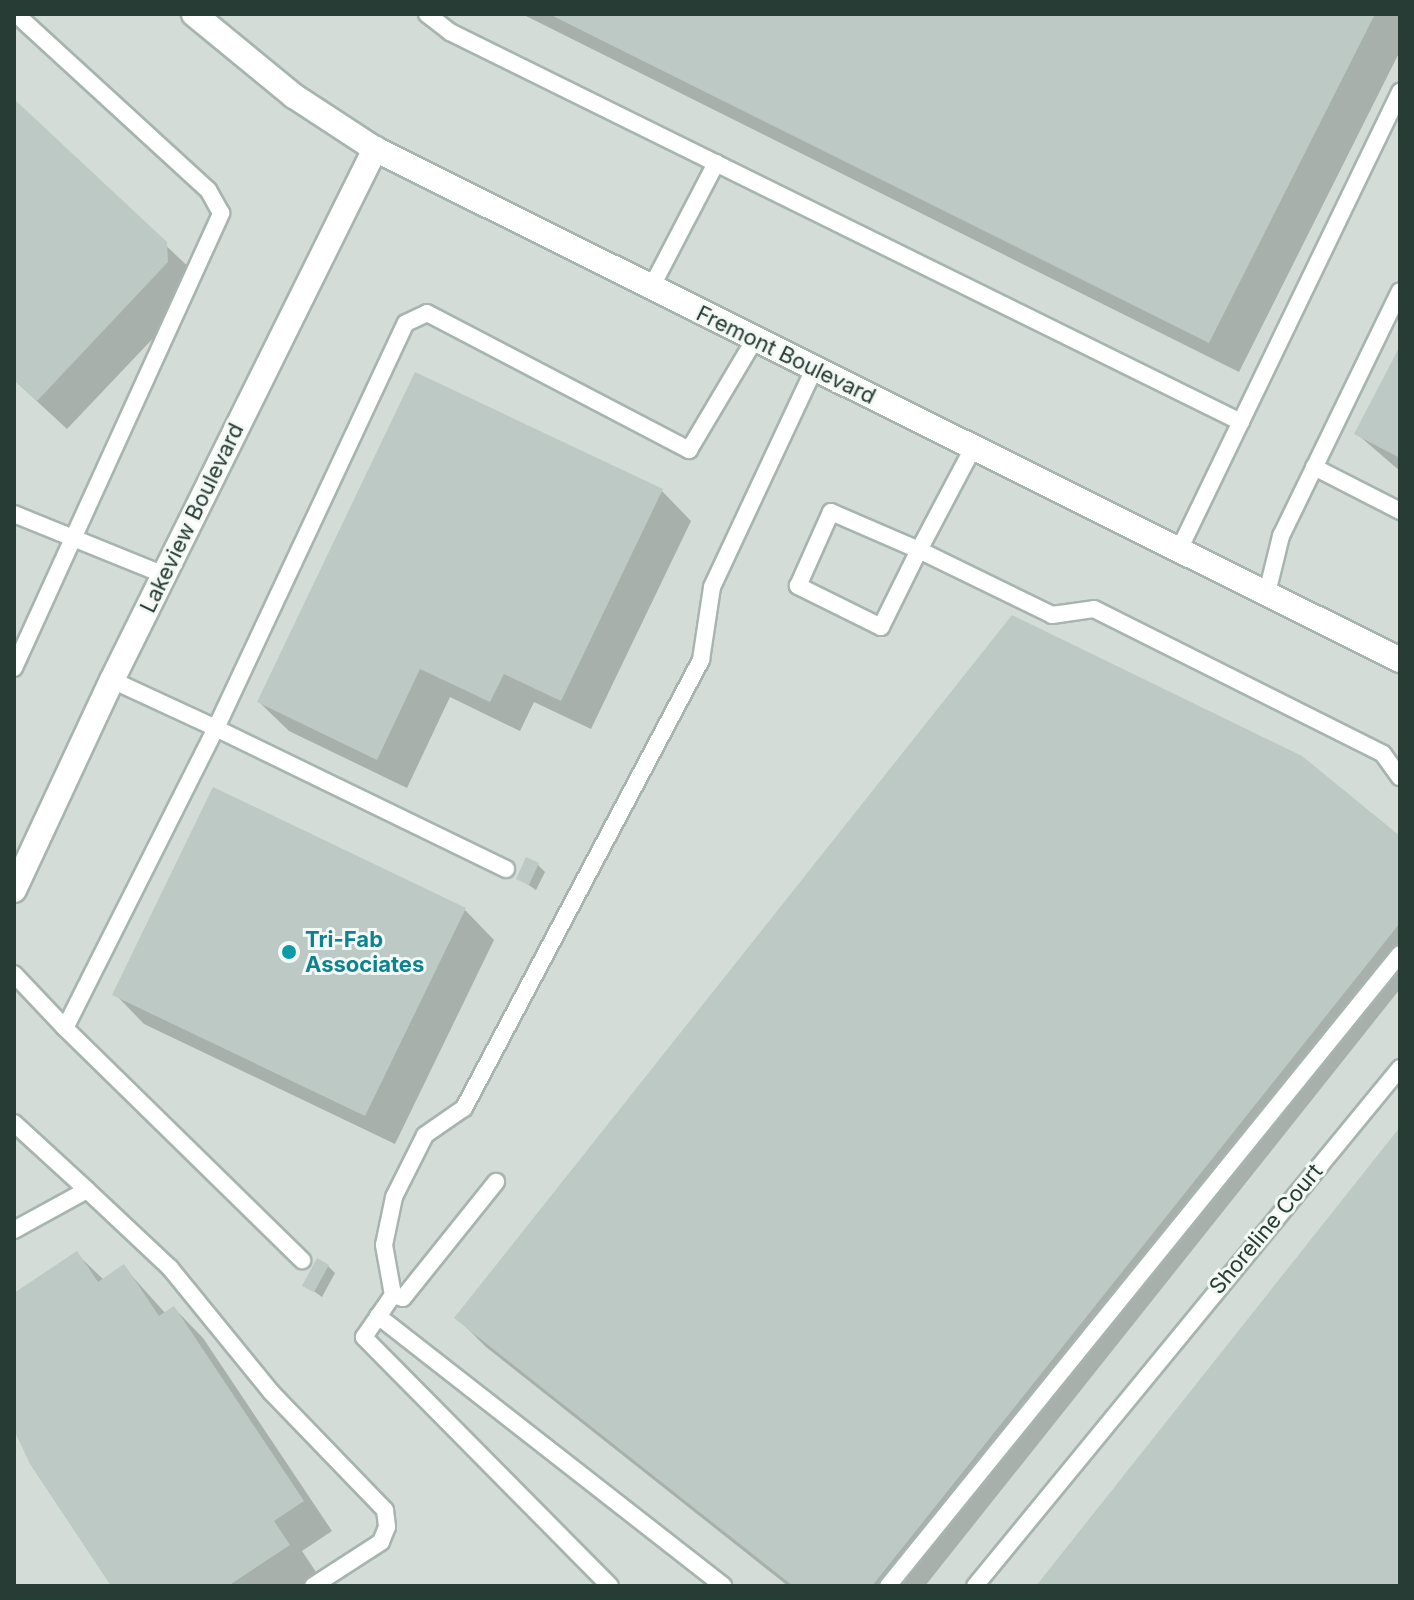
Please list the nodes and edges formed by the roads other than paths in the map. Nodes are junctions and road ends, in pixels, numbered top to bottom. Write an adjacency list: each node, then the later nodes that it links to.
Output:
1 (16, 14): 16 (lane)
2 (194, 14): 5 (main road, Fremont Boulevard)
3 (427, 14): 6 (lane)
4 (1400, 92): 11 (lane)
5 (375, 149): 7 (main road, Fremont Boulevard); 19 (main road, Lakeview Boulevard)
6 (716, 163): 7 (lane); 11 (lane)
7 (651, 288): 9 (main road, Fremont Boulevard)
8 (1400, 291): 13 (lane)
9 (755, 339): 10 (main road, Fremont Boulevard); 24 (lane)
10 (814, 369): 12 (main road, Fremont Boulevard); 37 (lane)
11 (1241, 422): 18 (lane)
12 (973, 448): 17 (lane); 18 (main road, Fremont Boulevard)
13 (1314, 467): 14 (lane); 20 (lane)
14 (1400, 511)
15 (14, 514): 16 (lane)
16 (72, 537): 19 (lane); 22 (lane)
17 (919, 550): 17 (lane); 25 (lane)
18 (1179, 550): 20 (main road, Fremont Boulevard)
19 (164, 575): 23 (main road, Lakeview Boulevard)
20 (1267, 593): 21 (main road, Fremont Boulevard)
21 (1400, 660)
22 (14, 668)
23 (112, 680): 24 (lane); 27 (main road, Lakeview Boulevard)
24 (216, 728): 26 (lane); 30 (lane)
25 (1400, 777)
26 (506, 869)
27 (14, 890)
28 (1400, 954): 42 (lane)
29 (14, 974): 30 (lane)
30 (65, 1028): 36 (lane)
31 (1400, 1068): 43 (lane, Shoreline Court)
32 (14, 1123): 34 (lane)
33 (496, 1182): 37 (lane)
34 (87, 1190): 35 (lane); 39 (lane)
35 (14, 1230)
36 (302, 1260)
37 (393, 1295): 38 (lane)
38 (378, 1316): 40 (lane); 41 (lane)
39 (313, 1586)
40 (610, 1586)
41 (723, 1586)
42 (888, 1586)
43 (975, 1586)

